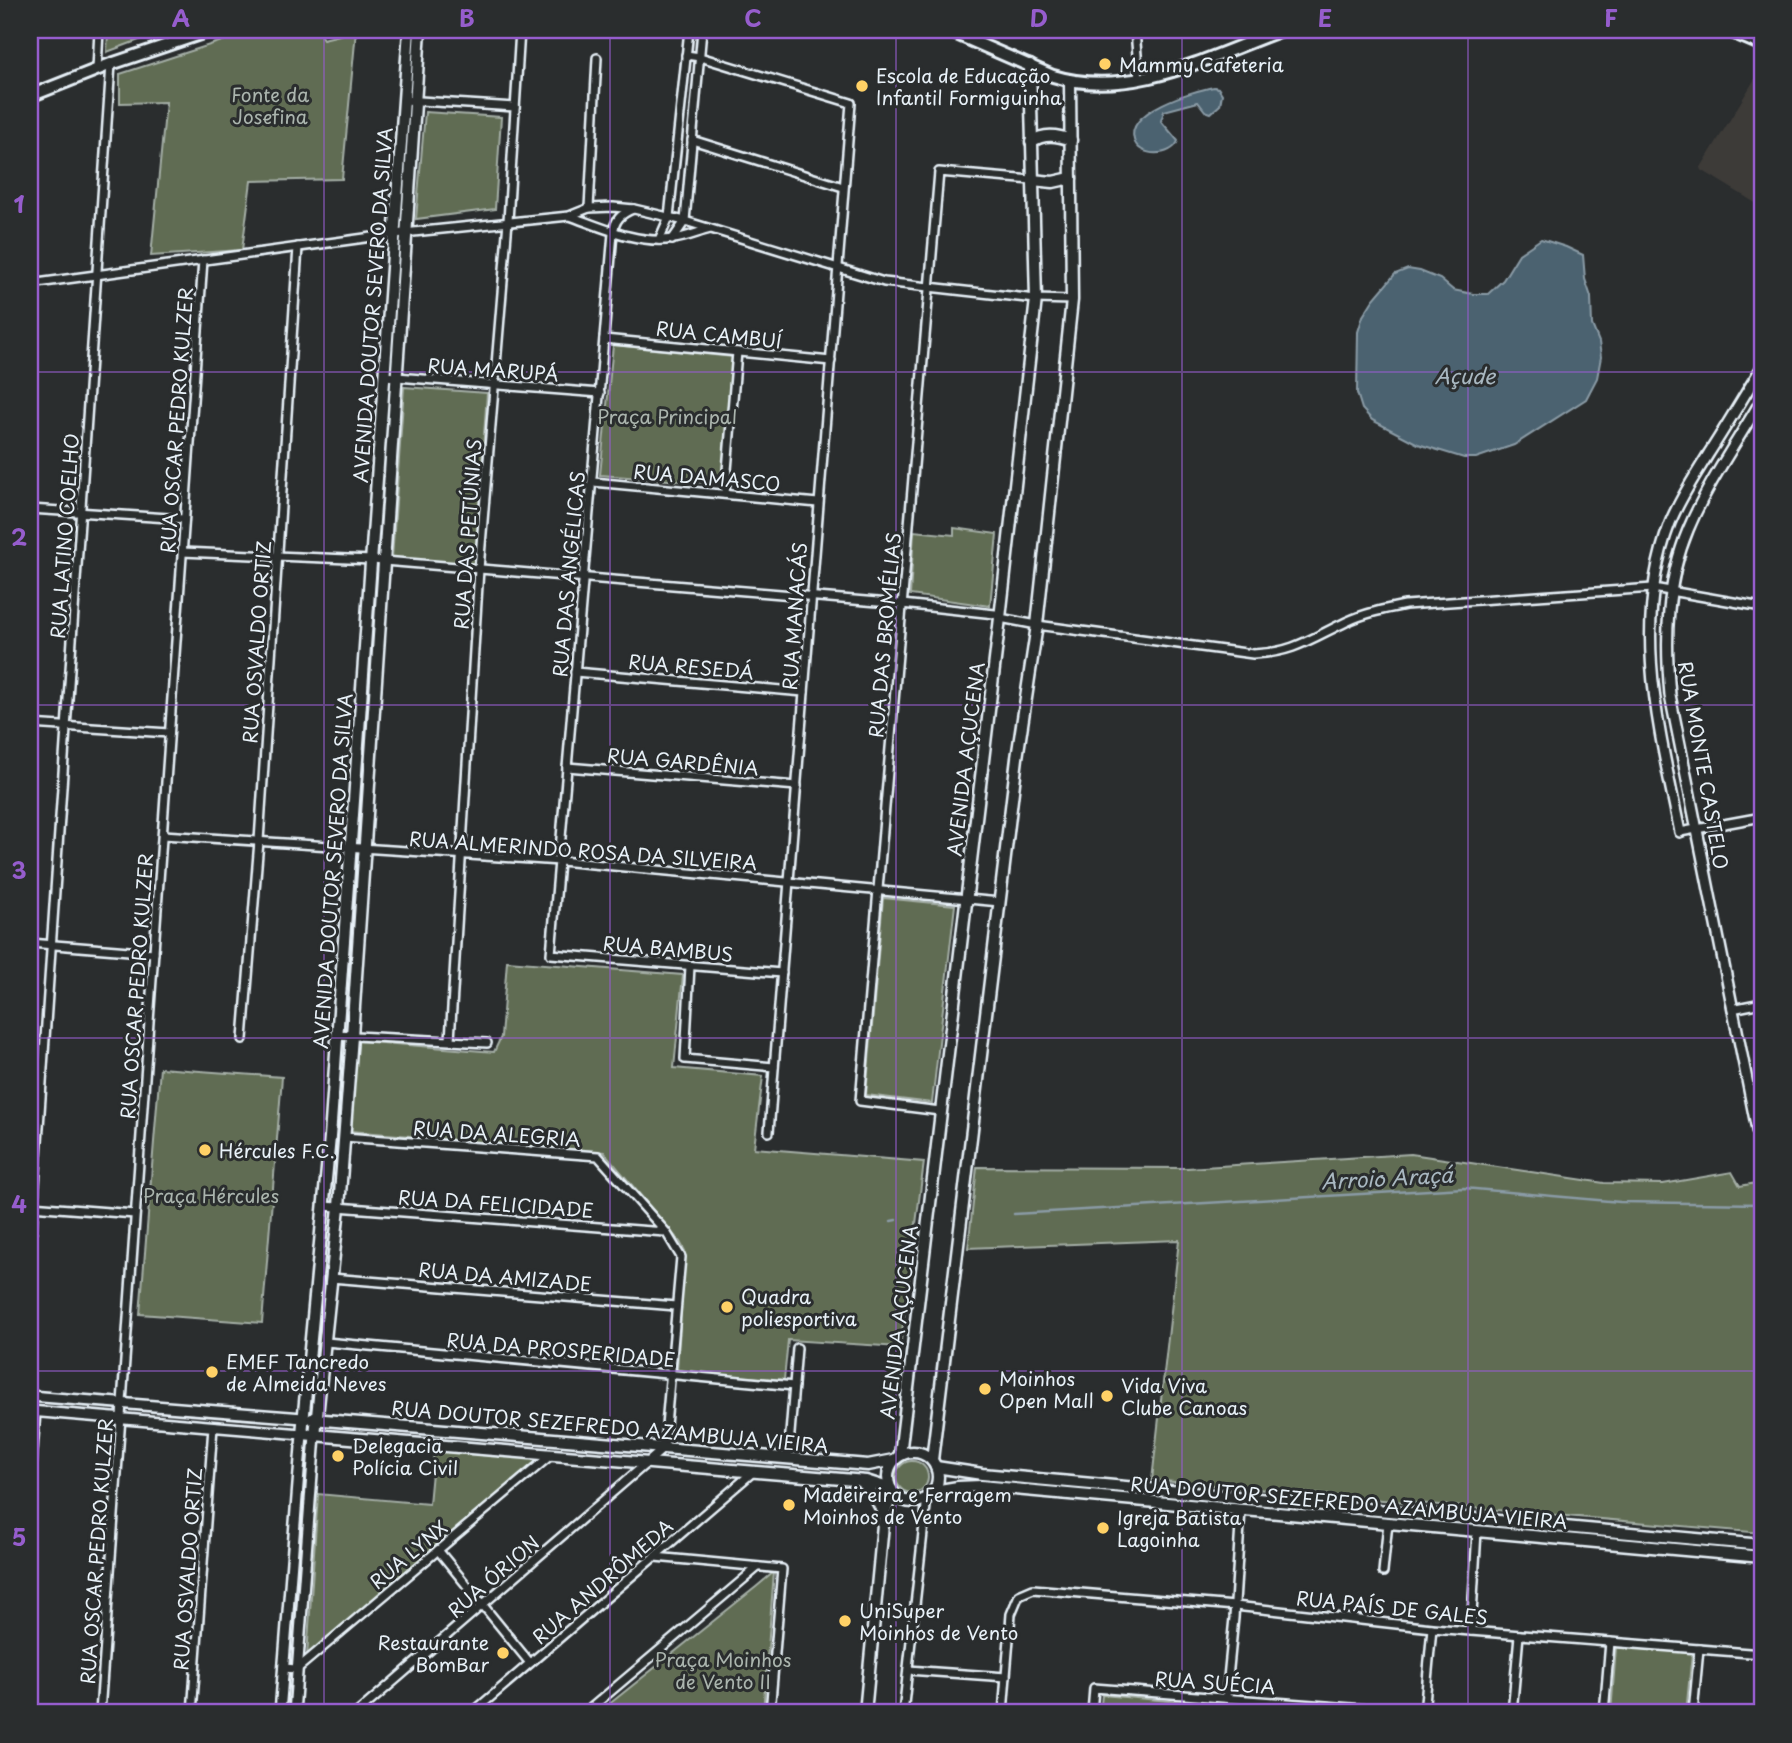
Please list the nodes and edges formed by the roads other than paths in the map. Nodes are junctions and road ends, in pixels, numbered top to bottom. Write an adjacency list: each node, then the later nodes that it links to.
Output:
1 (99, 30): 19 (street)
2 (212, 30): 17 (main road)
3 (409, 30): 23 (main road, AVENIDA DOUTOR SEVERO DA SILVA)
4 (421, 30): 23 (main road, AVENIDA DOUTOR SEVERO DA SILVA)
5 (520, 30): 24 (street, RUA DAS PETÚNIAS)
6 (689, 30): 14 (street)
7 (697, 30): 8 (street)
8 (702, 30): 15 (street)
9 (947, 30): 18 (main road)
10 (1135, 30): 20 (street)
11 (1282, 30): 20 (main road)
12 (1727, 30): 13 (main road)
13 (1762, 45)
14 (686, 55): 15 (street); 34 (street)
15 (700, 57): 25 (street); 30 (street, RUA MANACÁS)
16 (597, 58): 31 (street)
17 (111, 64): 19 (main road); 46 (street, RUA LATINO COELHO)
18 (1030, 65): 21 (main road); 27 (main road, AVENIDA AÇUCENA)
19 (97, 70): 22 (main road)
20 (1139, 80): 21 (main road)
21 (1070, 82): 26 (main road)
22 (30, 96)
23 (410, 101): 24 (street); 38 (main road, AVENIDA DOUTOR SEVERO DA SILVA); 40 (main road, AVENIDA DOUTOR SEVERO DA SILVA)
24 (515, 107): 35 (street, RUA DAS PETÚNIAS)
25 (692, 140): 30 (street); 36 (street)
26 (1071, 140): 27 (main road); 28 (main road)
27 (1031, 142): 29 (main road, AVENIDA AÇUCENA)
28 (1071, 178): 29 (main road); 50 (main road)
29 (1032, 180): 48 (street, RUA DAS BROMÉLIAS); 49 (main road, AVENIDA AÇUCENA)
30 (843, 187): 45 (street, RUA MANACÁS)
31 (589, 208): 32 (street); 33 (street)
32 (634, 209): 34 (street); 39 (street)
33 (569, 216): 35 (street); 39 (street)
34 (669, 217): 36 (street); 41 (street)
35 (508, 221): 38 (street); 57 (street, RUA DAS PETÚNIAS)
36 (685, 221): 37 (street); 42 (street)
37 (711, 229): 42 (street); 45 (street)
38 (406, 233): 40 (street); 56 (main road, AVENIDA DOUTOR SEVERO DA SILVA)
39 (613, 233): 41 (street); 51 (street, RUA DAS ANGÉLICAS)
40 (394, 234): 43 (street); 55 (main road, AVENIDA DOUTOR SEVERO DA SILVA)
41 (659, 240): 42 (street)
42 (672, 240)
43 (298, 247): 44 (street); 67 (street, RUA OSVALDO ORTIZ)
44 (203, 260): 46 (street); 65 (street, RUA OSCAR PEDRO KULZER)
45 (838, 269): 48 (street); 53 (street, RUA MANACÁS)
46 (97, 275): 47 (street); 64 (street, RUA LATINO COELHO)
47 (30, 284)
48 (930, 287): 49 (street); 75 (street, RUA DAS BROMÉLIAS)
49 (1036, 299): 50 (street); 77 (main road, AVENIDA AÇUCENA)
50 (1072, 300): 78 (main road)
51 (604, 339): 52 (street, RUA CAMBUÍ); 58 (street, RUA DAS ANGÉLICAS)
52 (737, 352): 53 (street, RUA CAMBUÍ); 61 (street)
53 (831, 361): 62 (street, RUA MANACÁS)
54 (1762, 367): 72 (street, RUA MONTE CASTELO)
55 (384, 376): 56 (street, RUA MARUPÁ); 68 (main road, AVENIDA DOUTOR SEVERO DA SILVA)
56 (397, 378): 57 (street, RUA MARUPÁ); 69 (main road, AVENIDA DOUTOR SEVERO DA SILVA)
57 (495, 385): 58 (street, RUA MARUPÁ); 70 (street, RUA DAS PETÚNIAS)
58 (600, 393): 60 (street, RUA DAS ANGÉLICAS)
59 (1762, 399): 73 (street, RUA MONTE CASTELO)
60 (593, 482): 61 (street, RUA DAMASCO); 71 (street, RUA DAS ANGÉLICAS)
61 (725, 494): 62 (street, RUA DAMASCO)
62 (818, 503): 74 (street, RUA MANACÁS)
63 (30, 509): 64 (street)
64 (81, 512): 65 (street); 82 (street, RUA LATINO COELHO)
65 (184, 519): 66 (street, RUA OSCAR PEDRO KULZER)
66 (182, 552): 67 (street); 83 (street, RUA OSCAR PEDRO KULZER)
67 (277, 556): 68 (street); 90 (street, RUA OSVALDO ORTIZ)
68 (372, 560): 69 (street); 91 (main road, AVENIDA DOUTOR SEVERO DA SILVA)
69 (385, 561): 70 (street); 92 (main road, AVENIDA DOUTOR SEVERO DA SILVA)
70 (480, 569): 71 (street); 93 (street, RUA DAS PETÚNIAS)
71 (583, 578): 74 (street); 79 (street, RUA DAS ANGÉLICAS)
72 (1653, 588): 73 (street); 78 (street); 88 (street, RUA MONTE CASTELO)
73 (1672, 591): 76 (street); 87 (street, RUA MONTE CASTELO)
74 (811, 596): 75 (street); 80 (street, RUA MANACÁS)
75 (902, 604): 77 (street); 96 (street, RUA DAS BROMÉLIAS)
76 (1762, 607)
77 (1000, 618): 78 (street); 97 (main road, AVENIDA AÇUCENA)
78 (1037, 625): 98 (main road)
79 (575, 672): 80 (street, RUA RESEDÁ); 84 (street, RUA DAS ANGÉLICAS)
80 (804, 692): 85 (street, RUA MANACÁS)
81 (30, 724): 82 (street)
82 (66, 726): 83 (street); 100 (street, RUA LATINO COELHO)
83 (169, 733): 89 (street, RUA OSCAR PEDRO KULZER)
84 (567, 767): 85 (street, RUA GARDÊNIA); 94 (street, RUA DAS ANGÉLICAS)
85 (797, 786): 95 (street, RUA MANACÁS)
86 (1762, 817): 87 (street)
87 (1696, 829): 88 (street); 106 (street, RUA MONTE CASTELO)
88 (1680, 832)
89 (163, 835): 90 (street, RUA ALMERINDO ROSA DA SILVEIRA); 101 (street, RUA OSCAR PEDRO KULZER)
90 (259, 841): 91 (street, RUA ALMERINDO ROSA DA SILVEIRA); 109 (street, RUA OSVALDO ORTIZ)
91 (351, 848): 92 (street, RUA ALMERINDO ROSA DA SILVEIRA); 107 (main road, AVENIDA DOUTOR SEVERO DA SILVA)
92 (365, 849): 93 (street, RUA ALMERINDO ROSA DA SILVEIRA); 108 (main road, AVENIDA DOUTOR SEVERO DA SILVA)
93 (461, 855): 94 (street, RUA ALMERINDO ROSA DA SILVEIRA); 110 (street, RUA DAS PETÚNIAS)
94 (560, 861): 95 (street, RUA ALMERINDO ROSA DA SILVEIRA); 102 (street, RUA DAS ANGÉLICAS)
95 (788, 881): 96 (street, RUA ALMERINDO ROSA DA SILVEIRA); 104 (street, RUA MANACÁS)
96 (879, 889): 97 (street, RUA ALMERINDO ROSA DA SILVEIRA); 113 (street, RUA DAS BROMÉLIAS)
97 (966, 898): 98 (street, RUA ALMERINDO ROSA DA SILVEIRA); 113 (main road, AVENIDA AÇUCENA)
98 (1000, 902): 145 (main road)
99 (30, 943): 100 (street)
100 (51, 945): 101 (street); 117 (street, RUA LATINO COELHO)
101 (154, 953): 120 (street, RUA OSCAR PEDRO KULZER)
102 (551, 954): 103 (street, RUA BAMBUS)
103 (691, 966): 104 (street, RUA BAMBUS); 112 (street)
104 (782, 973): 112 (street, RUA MANACÁS)
105 (1762, 1003): 106 (street)
106 (1732, 1009): 116 (street, RUA MONTE CASTELO)
107 (337, 1035): 108 (street); 118 (main road, AVENIDA DOUTOR SEVERO DA SILVA)
108 (352, 1036): 110 (street); 115 (main road, AVENIDA DOUTOR SEVERO DA SILVA)
109 (243, 1039)
110 (450, 1040): 111 (street)
111 (487, 1043)
112 (774, 1067): 114 (street, RUA MANACÁS)
113 (940, 1111): 143 (main road, AVENIDA AÇUCENA)
114 (769, 1132)
115 (344, 1136): 119 (main road, AVENIDA DOUTOR SEVERO DA SILVA); 121 (street, RUA DA ALEGRIA)
116 (1762, 1155)
117 (31, 1206): 120 (street); 122 (street, RUA LATINO COELHO)
118 (324, 1206): 119 (street, RUA DA FELICIDADE); 132 (main road, AVENIDA DOUTOR SEVERO DA SILVA)
119 (339, 1207): 121 (street, RUA DA FELICIDADE); 123 (main road, AVENIDA DOUTOR SEVERO DA SILVA)
120 (135, 1214): 130 (street, RUA OSCAR PEDRO KULZER)
121 (666, 1232): 124 (street, RUA DA ALEGRIA)
122 (30, 1260)
123 (331, 1278): 124 (street, RUA DA AMIZADE); 125 (main road, AVENIDA DOUTOR SEVERO DA SILVA)
124 (676, 1306): 127 (street, RUA DA ALEGRIA)
125 (326, 1342): 127 (street, RUA DA PROSPERIDADE); 134 (main road, AVENIDA DOUTOR SEVERO DA SILVA)
126 (797, 1348): 128 (street)
127 (670, 1375): 128 (street, RUA DA PROSPERIDADE); 140 (street, RUA DA ALEGRIA)
128 (794, 1386): 142 (street)
129 (30, 1396): 130 (street, RUA DOUTOR SEZEFREDO AZAMBUJA VIEIRA)
130 (122, 1404): 132 (street, RUA DOUTOR SEZEFREDO AZAMBUJA VIEIRA); 133 (street, RUA OSCAR PEDRO KULZER)
131 (33, 1412): 133 (street, RUA DOUTOR SEZEFREDO AZAMBUJA VIEIRA); 150 (street)
132 (303, 1418): 134 (main road, RUA DOUTOR SEZEFREDO AZAMBUJA VIEIRA); 137 (main road, AVENIDA DOUTOR SEVERO DA SILVA)
133 (121, 1419): 135 (street, RUA DOUTOR SEZEFREDO AZAMBUJA VIEIRA); 177 (street, RUA OSCAR PEDRO KULZER)
134 (316, 1420): 136 (main road, RUA DOUTOR SEZEFREDO AZAMBUJA VIEIRA); 138 (main road, AVENIDA DOUTOR SEVERO DA SILVA)
135 (213, 1427): 137 (street, RUA DOUTOR SEZEFREDO AZAMBUJA VIEIRA); 178 (street, RUA OSVALDO ORTIZ)
136 (413, 1427): 139 (main road); 140 (main road, RUA DOUTOR SEZEFREDO AZAMBUJA VIEIRA)
137 (302, 1434): 138 (main road, RUA DOUTOR SEZEFREDO AZAMBUJA VIEIRA); 148 (street, AVENIDA DOUTOR SEVERO DA SILVA)
138 (315, 1435): 139 (main road, RUA DOUTOR SEZEFREDO AZAMBUJA VIEIRA); 149 (street, AVENIDA DOUTOR SEVERO DA SILVA)
139 (411, 1443): 141 (main road, RUA DOUTOR SEZEFREDO AZAMBUJA VIEIRA)
140 (664, 1448): 142 (main road, RUA DOUTOR SEZEFREDO AZAMBUJA VIEIRA); 144 (street)
141 (551, 1455): 144 (main road, RUA DOUTOR SEZEFREDO AZAMBUJA VIEIRA); 158 (street, RUA LYNX)
142 (788, 1458): 143 (main road, RUA DOUTOR SEZEFREDO AZAMBUJA VIEIRA)
143 (897, 1458): 145 (main road); 151 (main road)
144 (649, 1463): 146 (main road, RUA DOUTOR SEZEFREDO AZAMBUJA VIEIRA); 163 (street, RUA ÓRION)
145 (934, 1463): 152 (main road); 157 (main road, RUA DOUTOR SEZEFREDO AZAMBUJA VIEIRA)
146 (753, 1472): 147 (main road, RUA DOUTOR SEZEFREDO AZAMBUJA VIEIRA); 159 (street, RUA ANDRÔMEDA)
147 (859, 1481): 151 (main road, RUA DOUTOR SEZEFREDO AZAMBUJA VIEIRA); 154 (main road)
148 (296, 1486): 149 (street); 172 (street, AVENIDA DOUTOR SEVERO DA SILVA)
149 (310, 1486): 173 (street, AVENIDA DOUTOR SEVERO DA SILVA)
150 (30, 1492)
151 (894, 1493): 152 (main road); 154 (main road)
152 (931, 1494): 153 (main road, RUA DOUTOR SEZEFREDO AZAMBUJA VIEIRA); 174 (street)
153 (1241, 1510): 155 (main road, RUA DOUTOR SEZEFREDO AZAMBUJA VIEIRA); 164 (street)
154 (884, 1514): 185 (main road)
155 (1388, 1523): 156 (main road, RUA DOUTOR SEZEFREDO AZAMBUJA VIEIRA); 162 (street)
156 (1477, 1531): 160 (main road, RUA DOUTOR SEZEFREDO AZAMBUJA VIEIRA); 166 (street)
157 (1762, 1545)
158 (438, 1550): 163 (street); 173 (street, RUA LYNX)
159 (655, 1557): 161 (street); 171 (street, RUA ANDRÔMEDA)
160 (1762, 1557)
161 (758, 1567): 183 (street); 184 (street)
162 (1383, 1572)
163 (483, 1606): 171 (street); 181 (street, RUA ÓRION)
164 (1235, 1606): 165 (street, RUA PAÍS DE GALES); 175 (street, RUA PAÍS DE GALES); 176 (street)
165 (1432, 1628): 166 (street, RUA PAÍS DE GALES); 190 (street)
166 (1471, 1631): 167 (street, RUA PAÍS DE GALES)
167 (1519, 1635): 168 (street, RUA PAÍS DE GALES); 191 (street)
168 (1610, 1642): 169 (street, RUA PAÍS DE GALES); 192 (street)
169 (1699, 1649): 170 (street, RUA PAÍS DE GALES); 193 (street)
170 (1762, 1654)
171 (530, 1663): 182 (street, RUA ANDRÔMEDA)
172 (283, 1668): 173 (street); 179 (street, AVENIDA DOUTOR SEVERO DA SILVA)
173 (298, 1669): 180 (street, AVENIDA DOUTOR SEVERO DA SILVA)
174 (908, 1670): 175 (street); 186 (street)
175 (1006, 1677): 187 (street)
176 (1226, 1698): 188 (street, RUA SUÉCIA); 189 (street, RUA SUÉCIA)
177 (100, 1713)
178 (192, 1713)
179 (280, 1713)
180 (294, 1713)
181 (357, 1713)
182 (472, 1713)
183 (585, 1713)
184 (770, 1713)
185 (865, 1713)
186 (904, 1713)
187 (1003, 1713)
188 (1092, 1713)
189 (1417, 1713)
190 (1424, 1713)
191 (1512, 1713)
192 (1604, 1713)
193 (1693, 1713)

